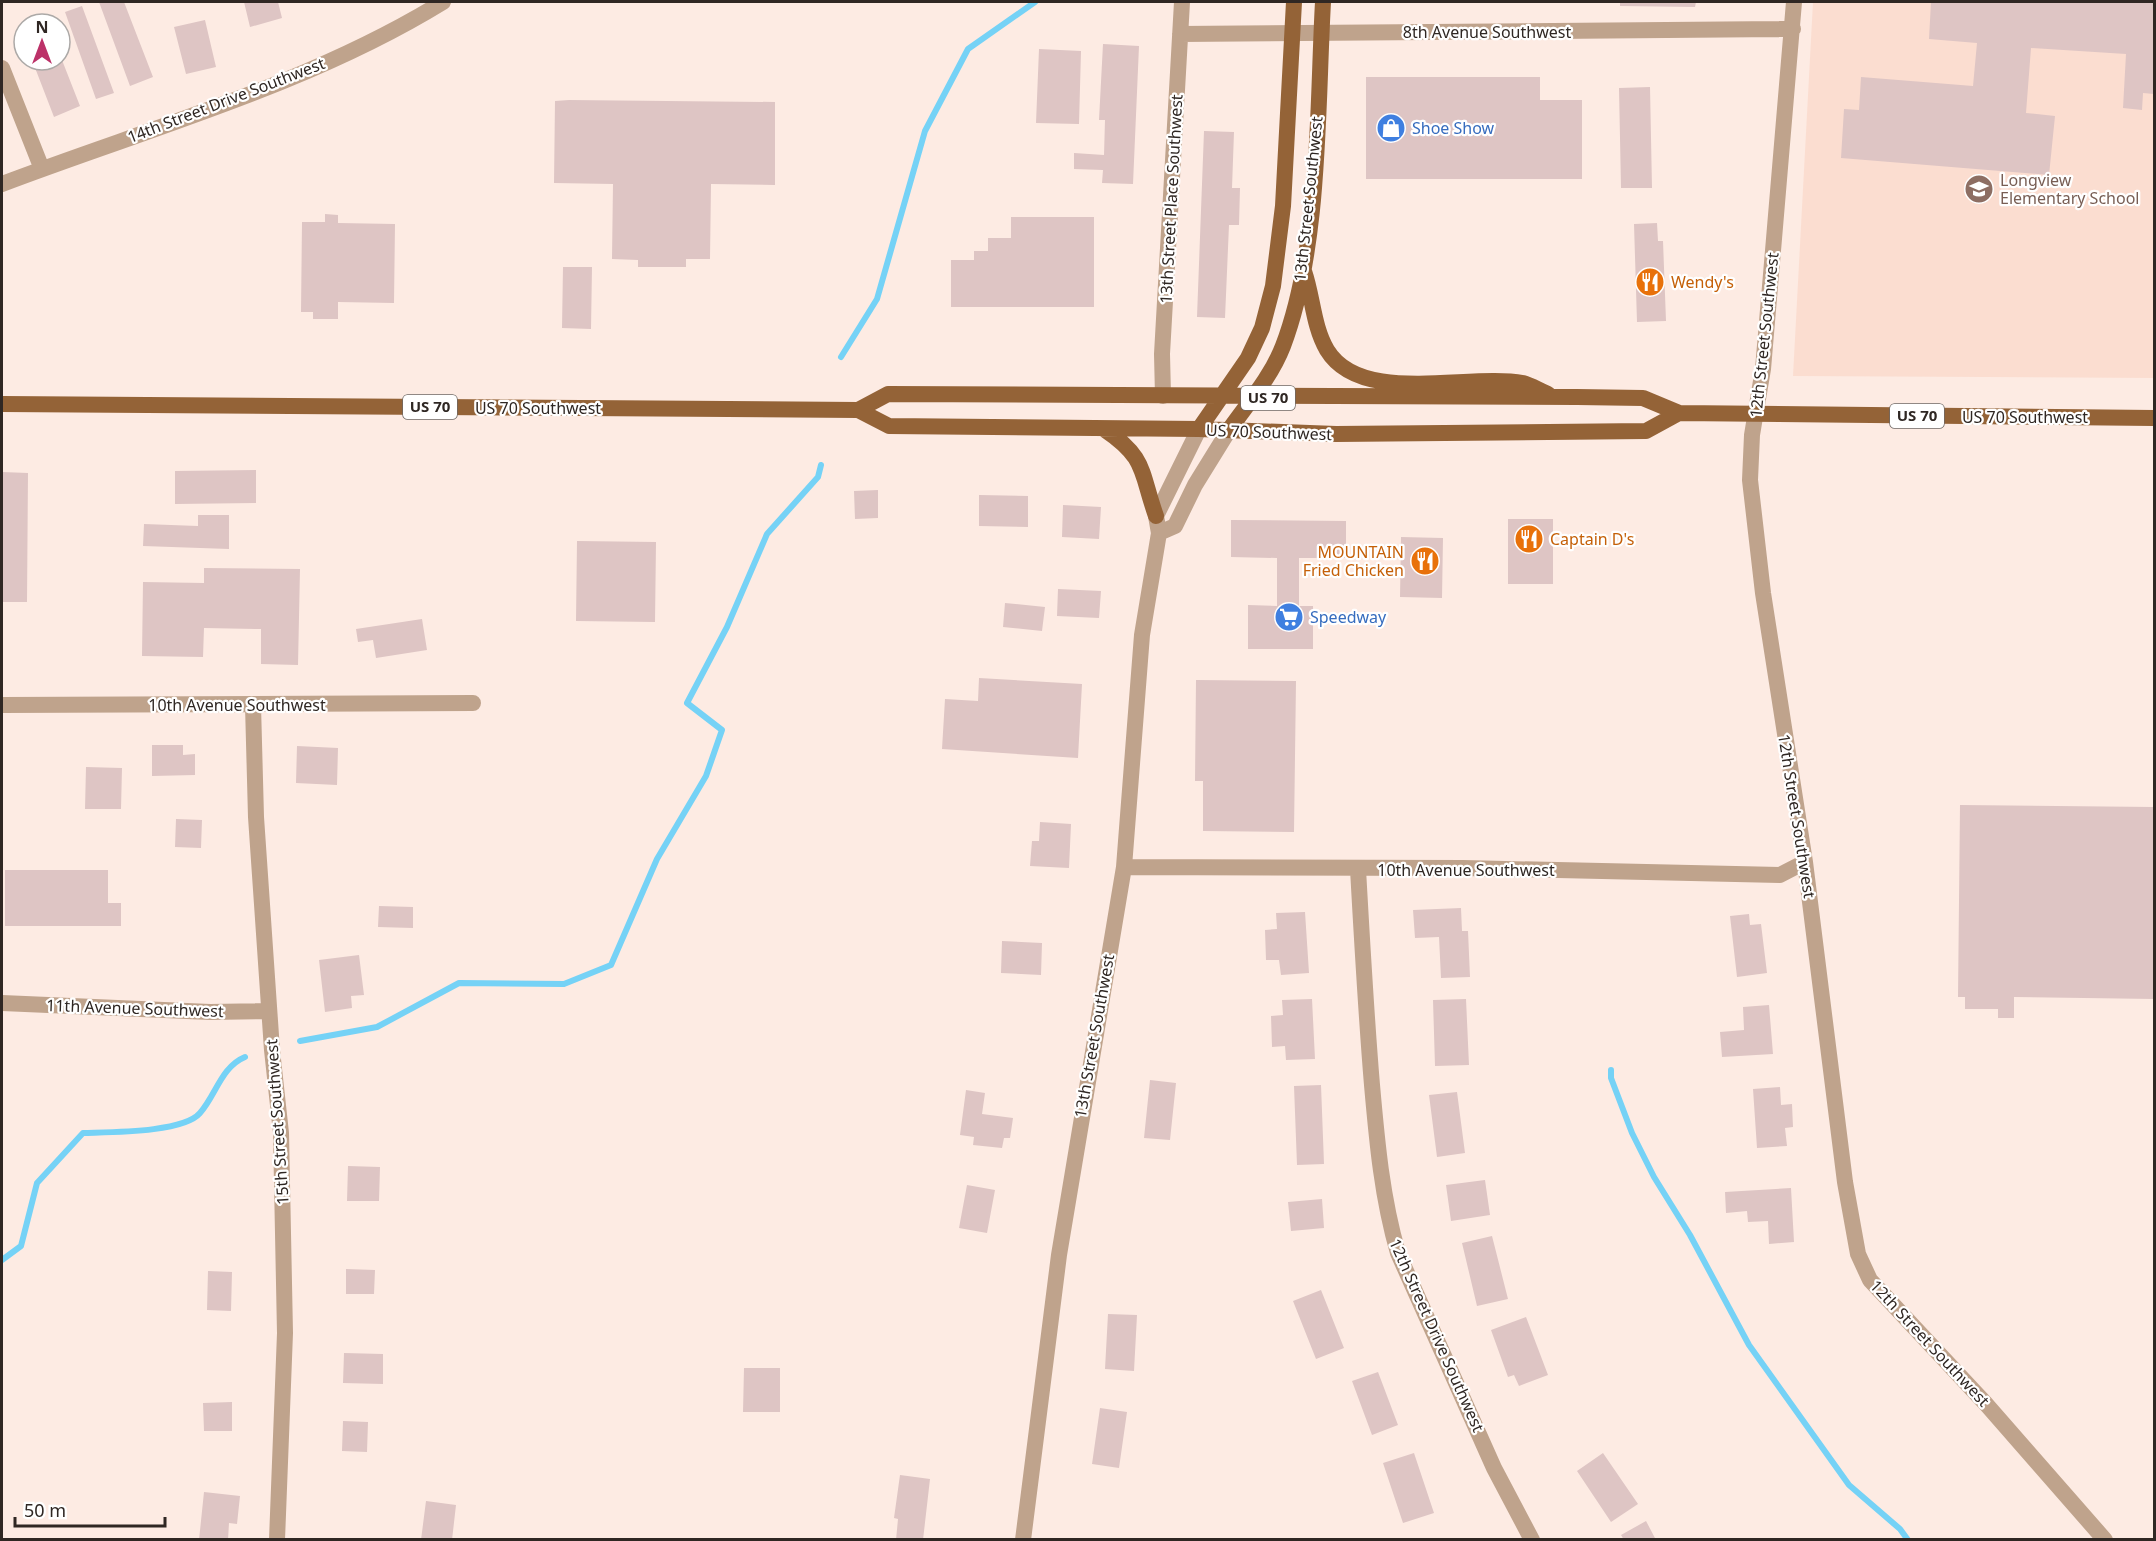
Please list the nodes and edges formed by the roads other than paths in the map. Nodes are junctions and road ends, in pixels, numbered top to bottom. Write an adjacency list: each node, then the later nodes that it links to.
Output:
1 (443, 2): 11 (street, 14th Street Drive Southwest)
2 (1182, 2): 9 (street, 13th Street Place Southwest)
3 (1294, 2): 7 (main road, 13th Street Southwest)
4 (1323, 2): 8 (main road, 13th Street Southwest)
5 (1794, 2): 6 (street, 12th Street Southwest)
6 (1793, 29): 8 (street, 8th Avenue Southwest); 21 (street, 12th Street Southwest)
7 (1293, 33): 8 (street, 8th Avenue Southwest); 9 (street, 8th Avenue Southwest); 15 (main road, 13th Street Southwest)
8 (1321, 33): 13 (main road, 13th Street Southwest)
9 (1180, 34): 14 (street, 13th Street Place Southwest)
10 (2, 68): 11 (street)
11 (42, 169): 12 (street, 14th Street Drive Southwest)
12 (2, 184)
13 (1304, 271): 16 (main road); 17 (main road, 13th Street Southwest)
14 (1163, 396): 15 (main road, US 70 Southwest / US 70); 19 (main road, US 70 Southwest / US 70)
15 (1222, 396): 17 (main road, US 70 Southwest / US 70); 24 (main road, 13th Street Southwest)
16 (1554, 397): 17 (main road, US 70 Southwest / US 70); 20 (main road, US 70 Southwest / US 70)
17 (1252, 398): 25 (main road, 13th Street Southwest)
18 (2, 404): 19 (main road, US 70 Southwest / US 70)
19 (858, 410): 23 (main road, US 70 Southwest / US 70)
20 (1679, 413): 21 (main road, US 70 Southwest / US 70); 25 (main road, US 70 Southwest / US 70)
21 (1757, 413): 22 (main road, US 70 Southwest / US 70); 30 (street, 12th Street Southwest)
22 (2154, 418)
23 (1104, 429): 24 (main road, US 70 Southwest / US 70); 26 (main road)
24 (1199, 429): 25 (main road, US 70 Southwest / US 70); 26 (street, 13th Street Southwest)
25 (1229, 430): 26 (street, 13th Street Southwest)
26 (1157, 524): 31 (street, 13th Street Southwest)
27 (473, 703): 29 (street, 10th Avenue Southwest)
28 (2, 705): 29 (street, 10th Avenue Southwest)
29 (252, 705): 34 (street, 15th Street Southwest)
30 (1805, 862): 32 (street, 10th Avenue Southwest); 38 (street, 12th Street Southwest)
31 (1124, 867): 32 (street, 10th Avenue Southwest); 36 (street, 13th Street Southwest)
32 (1358, 869): 37 (street, 12th Street Drive Southwest)
33 (2, 1003): 34 (street, 11th Avenue Southwest)
34 (269, 1011): 35 (street, 15th Street Southwest)
35 (278, 1539)
36 (1023, 1539)
37 (1532, 1539)
38 (2104, 1539)

